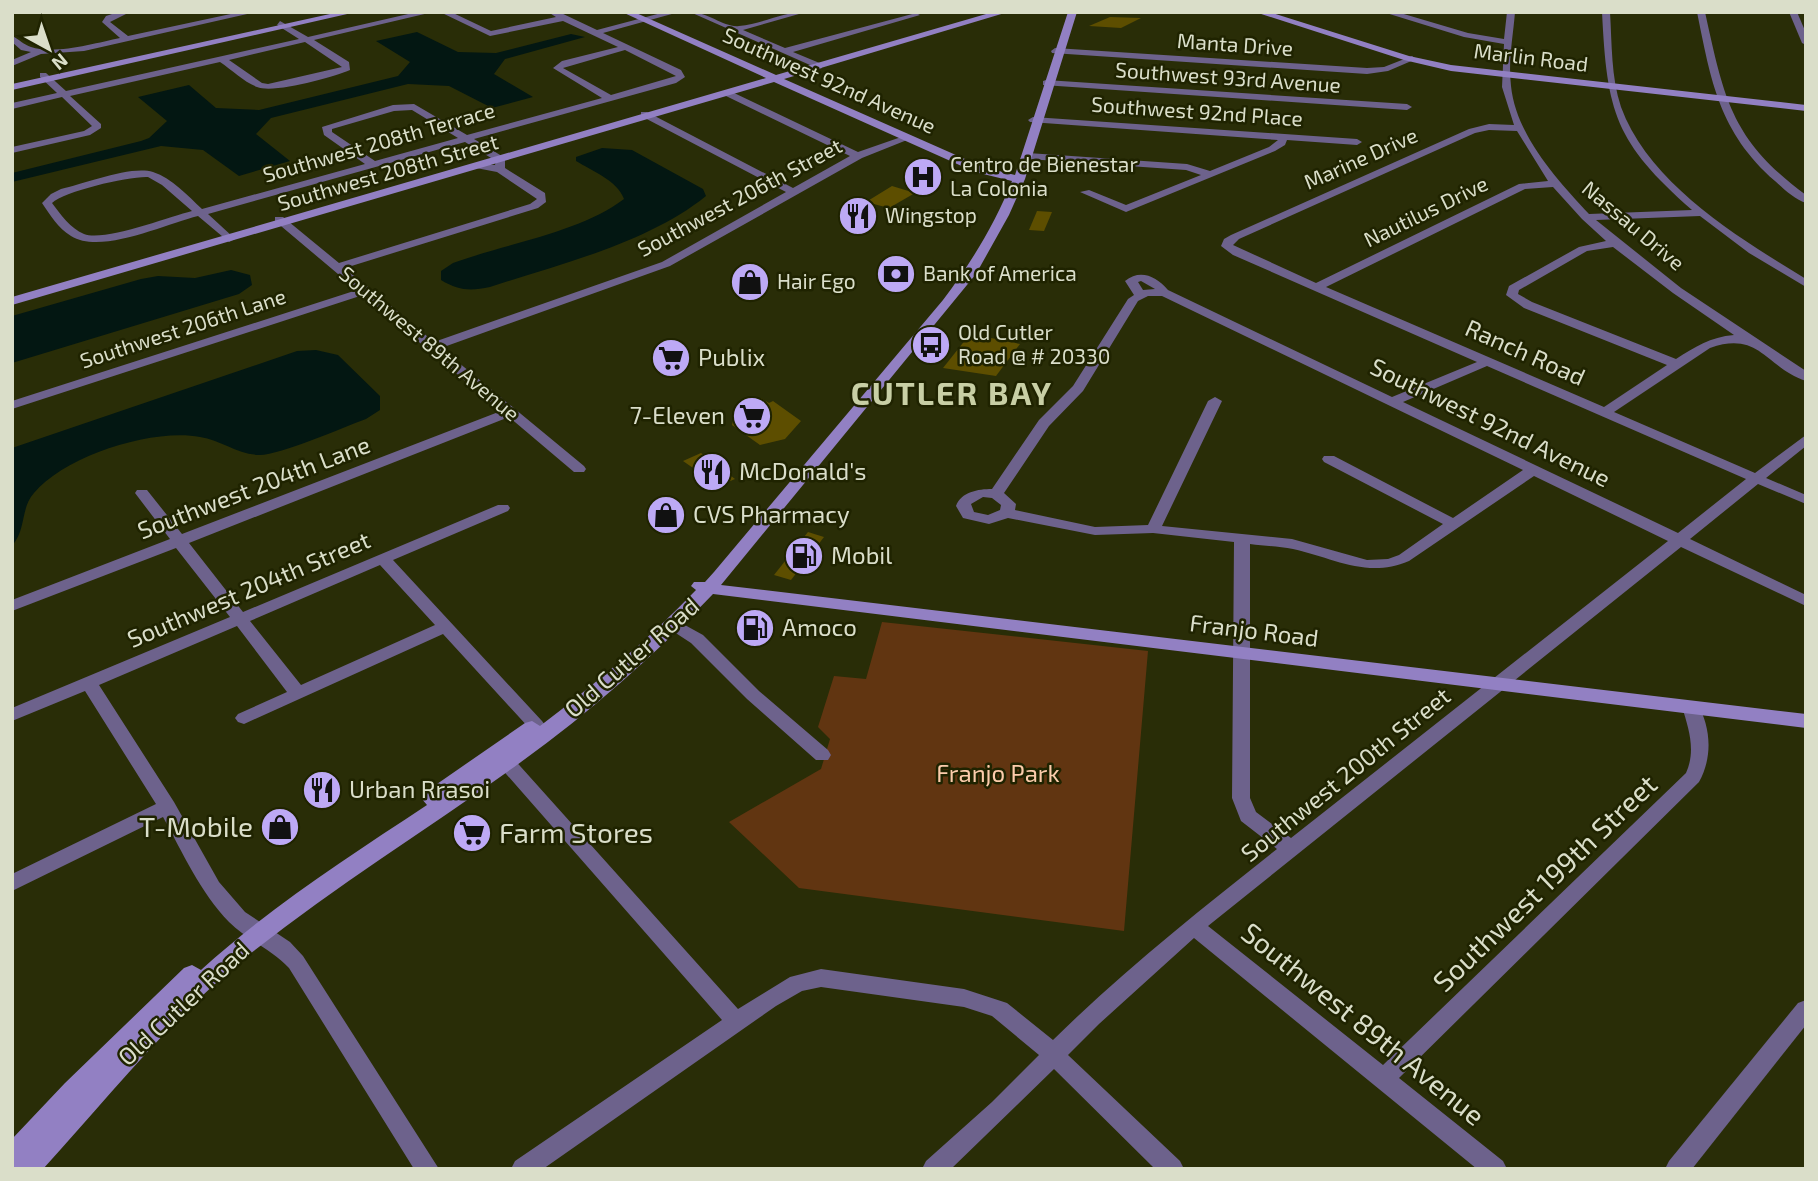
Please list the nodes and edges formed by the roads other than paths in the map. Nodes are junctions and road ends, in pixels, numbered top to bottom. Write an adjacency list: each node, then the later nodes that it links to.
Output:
1 (126, 12): 28 (street)
2 (252, 12): 28 (street)
3 (331, 12): 24 (street)
4 (352, 12): 24 (street)
5 (429, 12): 29 (street)
6 (444, 12): 22 (street)
7 (552, 12): 22 (street)
8 (626, 12): 23 (street, Southwest 92nd Avenue)
9 (675, 12): 23 (street)
10 (694, 12): 25 (street)
11 (802, 12): 25 (street)
12 (1004, 12): 39 (street, Southwest 208th Street)
13 (1065, 12): 34 (street, Old Cutler Road)
14 (1073, 12): 34 (street, Old Cutler Road)
15 (1259, 12): 37 (street, Marlin Road)
16 (1387, 12): 30 (street)
17 (1511, 12): 30 (street, Nassau Drive)
18 (1606, 12): 45 (street)
19 (1701, 12): 49 (street)
20 (1793, 12): 31 (street)
21 (916, 15): 33 (street)
22 (564, 18): 26 (street)
23 (644, 20): 26 (street); 42 (street, Southwest 92nd Avenue)
24 (283, 25): 29 (street); 41 (street)
25 (735, 30): 33 (street)
26 (595, 33): 32 (street)
27 (12, 38): 35 (street)
28 (125, 39): 35 (street)
29 (306, 40): 36 (street); 36 (street)
30 (1510, 41): 40 (street, Nassau Drive)
31 (1806, 43)
32 (625, 47): 48 (street); 48 (street, Southwest 208th Terrace)
33 (785, 51): 39 (street)
34 (1057, 51): 37 (street, Manta Drive); 43 (street, Old Cutler Road)
35 (39, 52): 38 (street)
36 (222, 59): 46 (street)
37 (1412, 59): 40 (street, Marlin Road)
38 (12, 63)
39 (819, 66): 42 (street, Southwest 208th Street)
40 (1507, 75): 45 (street, Marlin Road); 55 (street, Nassau Drive)
41 (45, 77): 44 (street); 46 (street)
42 (774, 79): 47 (street, Southwest 208th Street); 53 (street, Southwest 208th Street); 57 (street, Southwest 92nd Avenue)
43 (1049, 83): 51 (street, Southwest 93rd Avenue); 54 (street, Old Cutler Road)
44 (12, 84)
45 (1613, 87): 49 (street, Marlin Road); 72 (street)
46 (65, 94): 50 (street); 60 (street)
47 (729, 94): 53 (street, Southwest 208th Street); 61 (street)
48 (611, 99): 58 (street, Southwest 208th Terrace)
49 (1722, 99): 52 (street, Marlin Road); 70 (street)
50 (12, 106)
51 (1407, 107)
52 (1806, 108)
53 (647, 115): 63 (street, Southwest 208th Street); 68 (street)
54 (1037, 120): 56 (street, Southwest 92nd Place); 62 (street, Old Cutler Road); 66 (street, Old Cutler Road)
55 (1518, 128): 67 (street, Nassau Drive); 77 (street, Marine Drive)
56 (1283, 137): 59 (street, Southwest 92nd Place); 65 (street)
57 (907, 138): 61 (street, Southwest 206th Street); 66 (street, Southwest 92nd Avenue)
58 (467, 139): 63 (street); 64 (street, Southwest 208th Terrace); 64 (street)
59 (1357, 142)
60 (12, 150)
61 (858, 156): 68 (street, Southwest 206th Street)
62 (1028, 156): 65 (street); 66 (street, Old Cutler Road)
63 (499, 162): 74 (street, Southwest 208th Street); 74 (street, Southwest 208th Street); 78 (street)
64 (374, 164): 71 (street, Southwest 208th Terrace)
65 (1210, 174): 69 (street)
66 (1015, 178): 110 (street, Old Cutler Road)
67 (1556, 184): 73 (street, Nassau Drive); 80 (street, Nautilus Drive)
68 (794, 192): 85 (street, Southwest 206th Street)
69 (1086, 192)
70 (1806, 200)
71 (199, 213): 71 (street, Southwest 208th Terrace); 75 (street)
72 (1702, 213): 73 (street); 79 (street)
73 (1587, 217): 76 (street, Nassau Drive)
74 (281, 221): 75 (street, Southwest 208th Street); 78 (street, Southwest 89th Avenue)
75 (226, 237): 82 (street, Southwest 208th Street); 83 (street, Southwest 208th Street)
76 (1616, 243): 84 (street, Nassau Drive); 87 (street)
77 (1227, 246): 80 (street, Ranch Road)
78 (337, 267): 81 (street, Southwest 89th Avenue)
79 (1806, 284)
80 (1317, 288): 86 (street, Ranch Road)
81 (365, 291): 85 (street, Southwest 89th Avenue); 91 (street, Southwest 206th Lane)
82 (12, 295)
83 (12, 301)
84 (1748, 338): 87 (street); 88 (street, Nassau Drive)
85 (432, 347): 92 (street, Southwest 89th Avenue)
86 (1487, 362): 90 (street); 93 (street, Ranch Road)
87 (1676, 364): 93 (street)
88 (1806, 377)
89 (1215, 401): 105 (street)
90 (1393, 401): 97 (street, Southwest 92nd Avenue); 100 (street, Southwest 92nd Avenue)
91 (12, 405)
92 (511, 412): 96 (street, Southwest 89th Avenue); 107 (street, Southwest 204th Lane)
93 (1604, 413): 98 (street, Ranch Road)
94 (1806, 439): 98 (street, Southwest 200th Street)
95 (1329, 459): 104 (street)
96 (579, 469)
97 (1535, 469): 104 (street); 108 (street, Southwest 92nd Avenue)
98 (1756, 479): 101 (street, Ranch Road); 108 (street, Southwest 200th Street)
99 (142, 493): 107 (street)
100 (996, 494): 103 (street); 103 (street)
101 (1806, 500)
102 (503, 508): 109 (street, Southwest 204th Street)
103 (1007, 513): 105 (street)
104 (1454, 524): 106 (street)
105 (1153, 529): 106 (street)
106 (1242, 539): 116 (street)
107 (180, 541): 112 (street, Southwest 204th Lane); 113 (street)
108 (1680, 541): 111 (street, Southwest 92nd Avenue); 118 (street, Southwest 200th Street)
109 (383, 559): 113 (street, Southwest 204th Street); 115 (street)
110 (703, 587): 114 (street, Old Cutler Road); 116 (street, Franjo Road); 121 (street, Old Cutler Road)
111 (1806, 601)
112 (12, 606)
113 (240, 619): 117 (street, Southwest 204th Street); 119 (street)
114 (674, 624): 121 (street, Old Cutler Road); 126 (street)
115 (444, 627): 119 (street); 125 (street)
116 (1242, 654): 118 (street, Franjo Road); 130 (street)
117 (89, 683): 122 (street, Southwest 204th Street); 128 (street)
118 (1499, 685): 120 (street, Franjo Road); 130 (street, Southwest 200th Street)
119 (298, 694): 123 (street)
120 (1691, 707): 124 (street, Franjo Road); 137 (street, Southwest 199th Street)
121 (567, 709): 125 (street, Old Cutler Road); 127 (street, Old Cutler Road)
122 (12, 715)
123 (244, 718)
124 (1806, 721)
125 (536, 725): 129 (street, Old Cutler Road)
126 (822, 755)
127 (506, 762): 129 (street, Old Cutler Road); 135 (street)
128 (167, 807): 131 (street); 133 (street)
129 (404, 823): 133 (street, Old Cutler Road)
130 (1292, 850): 132 (street, Southwest 200th Street)
131 (12, 883)
132 (1194, 926): 136 (street, Southwest 200th Street); 137 (street, Southwest 89th Avenue)
133 (256, 930): 138 (street, Old Cutler Road); 139 (street, Old Cutler Road); 140 (street)
134 (1806, 1009): 145 (street)
135 (737, 1022): 136 (street); 141 (street)
136 (1053, 1055): 142 (street, Southwest 200th Street); 143 (street)
137 (1384, 1078): 144 (street, Southwest 89th Avenue)
138 (12, 1158)
139 (26, 1169)
140 (427, 1169)
141 (523, 1169)
142 (934, 1169)
143 (1172, 1169)
144 (1495, 1169)
145 (1677, 1169)

